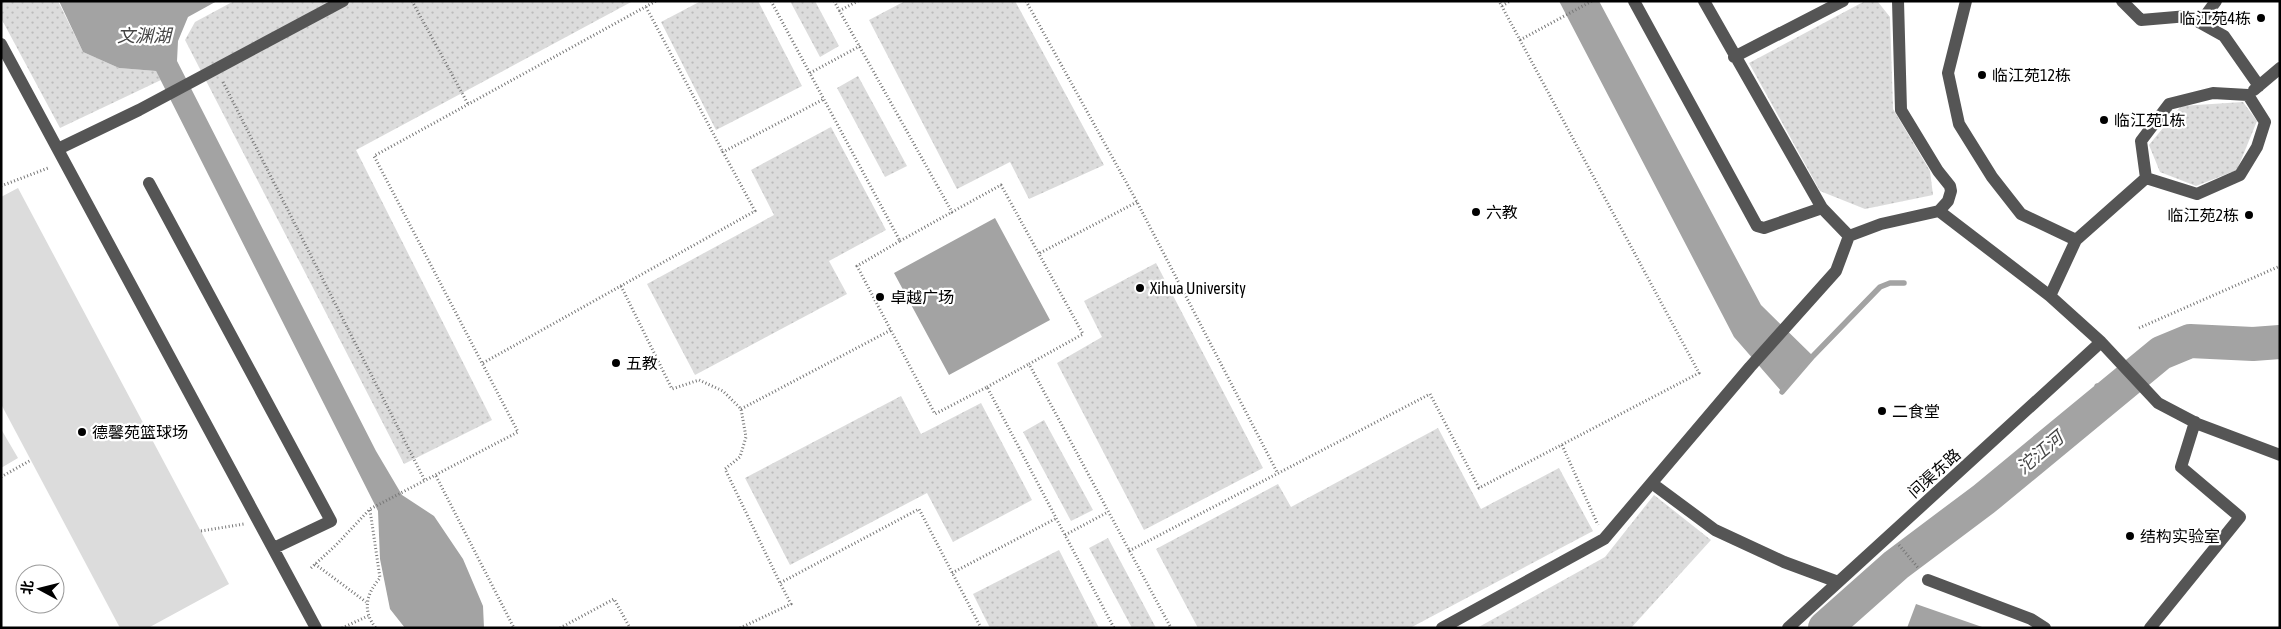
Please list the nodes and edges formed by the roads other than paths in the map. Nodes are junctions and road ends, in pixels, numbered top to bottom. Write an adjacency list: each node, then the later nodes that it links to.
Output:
1 (343, 1): 15 (street)
2 (1634, 1): 18 (street)
3 (1704, 1): 11 (street)
4 (1844, 1): 11 (street)
5 (1898, 1): 19 (street)
6 (1966, 1): 21 (street)
7 (2122, 1): 9 (street)
8 (2216, 1): 9 (street)
9 (2200, 23): 13 (street)
10 (1, 44): 15 (street)
11 (1734, 57): 18 (street)
12 (2280, 68): 13 (street)
13 (2259, 86): 14 (street)
14 (2248, 95): 16 (street); 16 (street)
15 (58, 149): 27 (street)
16 (2146, 178): 21 (street)
17 (149, 183): 27 (street)
18 (1822, 208): 20 (street)
19 (1939, 211): 20 (street); 22 (street)
20 (1849, 236): 31 (street)
21 (2076, 240): 22 (street)
22 (2050, 296): 23 (street)
23 (2101, 342): 24 (street); 29 (street, 问渠东路)
24 (2195, 422): 25 (street); 34 (street)
25 (2280, 455)
26 (1657, 487): 29 (street)
27 (274, 548): 30 (street)
28 (1928, 580): 33 (street)
29 (1838, 582): 32 (street, 问渠东路)
30 (316, 628)
31 (1442, 628)
32 (1788, 628)
33 (2045, 628)
34 (2150, 628)

